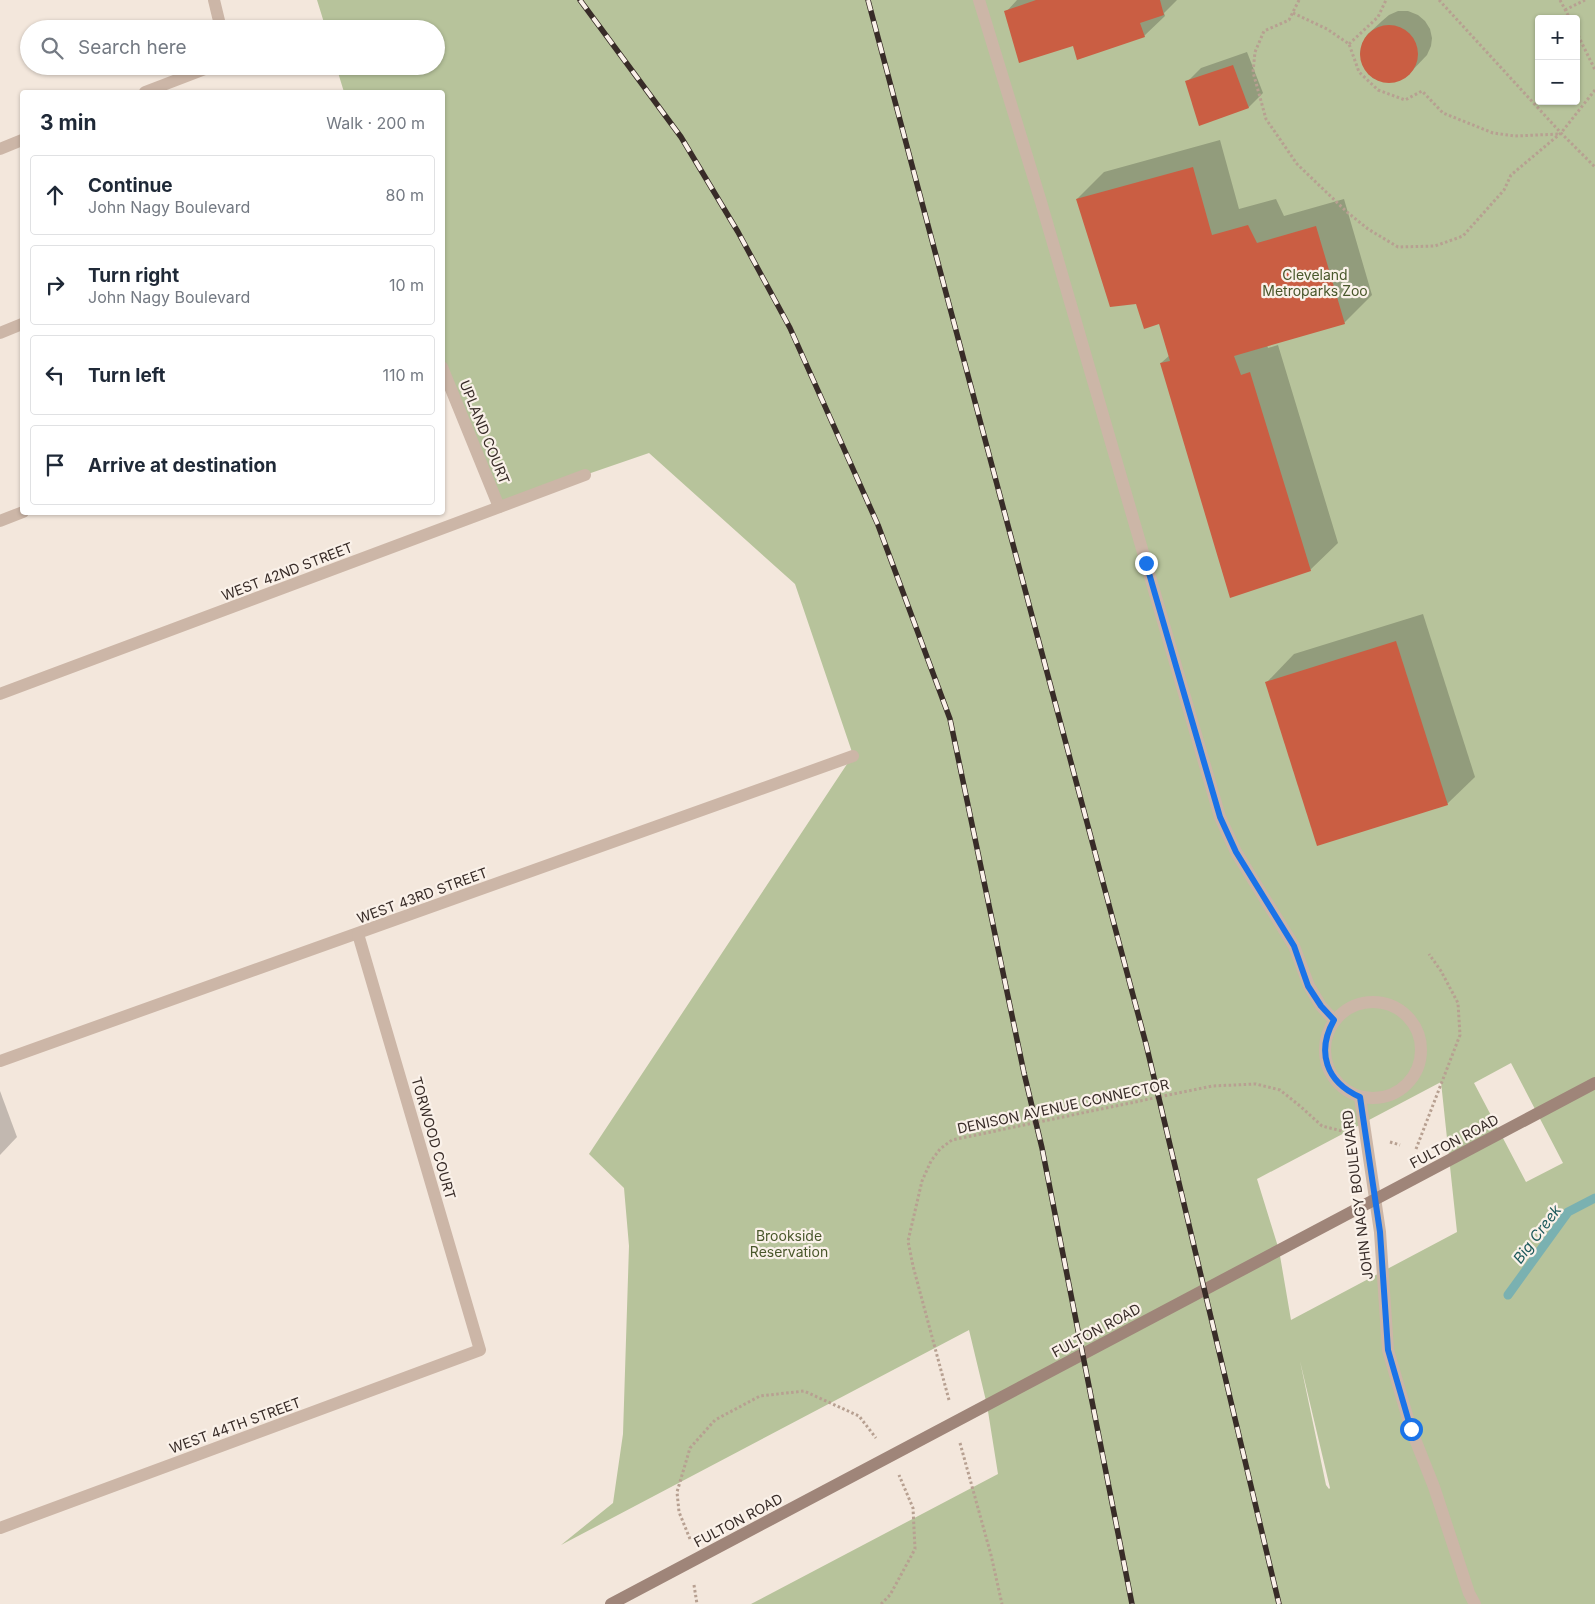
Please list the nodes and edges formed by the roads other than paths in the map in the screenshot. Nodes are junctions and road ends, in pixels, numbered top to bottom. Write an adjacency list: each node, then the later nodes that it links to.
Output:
1 (214, 0): 3 (street)
2 (979, 0): 18 (street)
3 (219, 20)
4 (189, 75): 5 (street)
5 (150, 90)
6 (20, 141): 7 (street)
7 (0, 149)
8 (20, 325): 9 (street)
9 (0, 332)
10 (445, 374): 12 (street, UPLAND COURT)
11 (585, 475): 12 (street, WEST 42ND STREET)
12 (499, 507): 15 (street, WEST 42ND STREET)
13 (20, 513): 14 (street)
14 (0, 522)
15 (0, 694)
16 (853, 756): 17 (street, WEST 43RD STREET)
17 (358, 934): 19 (street, WEST 43RD STREET); 22 (street, TORWOOD COURT)
18 (1334, 1020): 21 (street, JOHN NAGY BOULEVARD); 21 (street, JOHN NAGY BOULEVARD)
19 (0, 1061)
20 (1595, 1083): 24 (main road, FULTON ROAD)
21 (1360, 1097): 25 (street, JOHN NAGY BOULEVARD)
22 (480, 1350): 23 (street, WEST 44TH STREET)
23 (0, 1528)
24 (611, 1604)
25 (1475, 1604)

